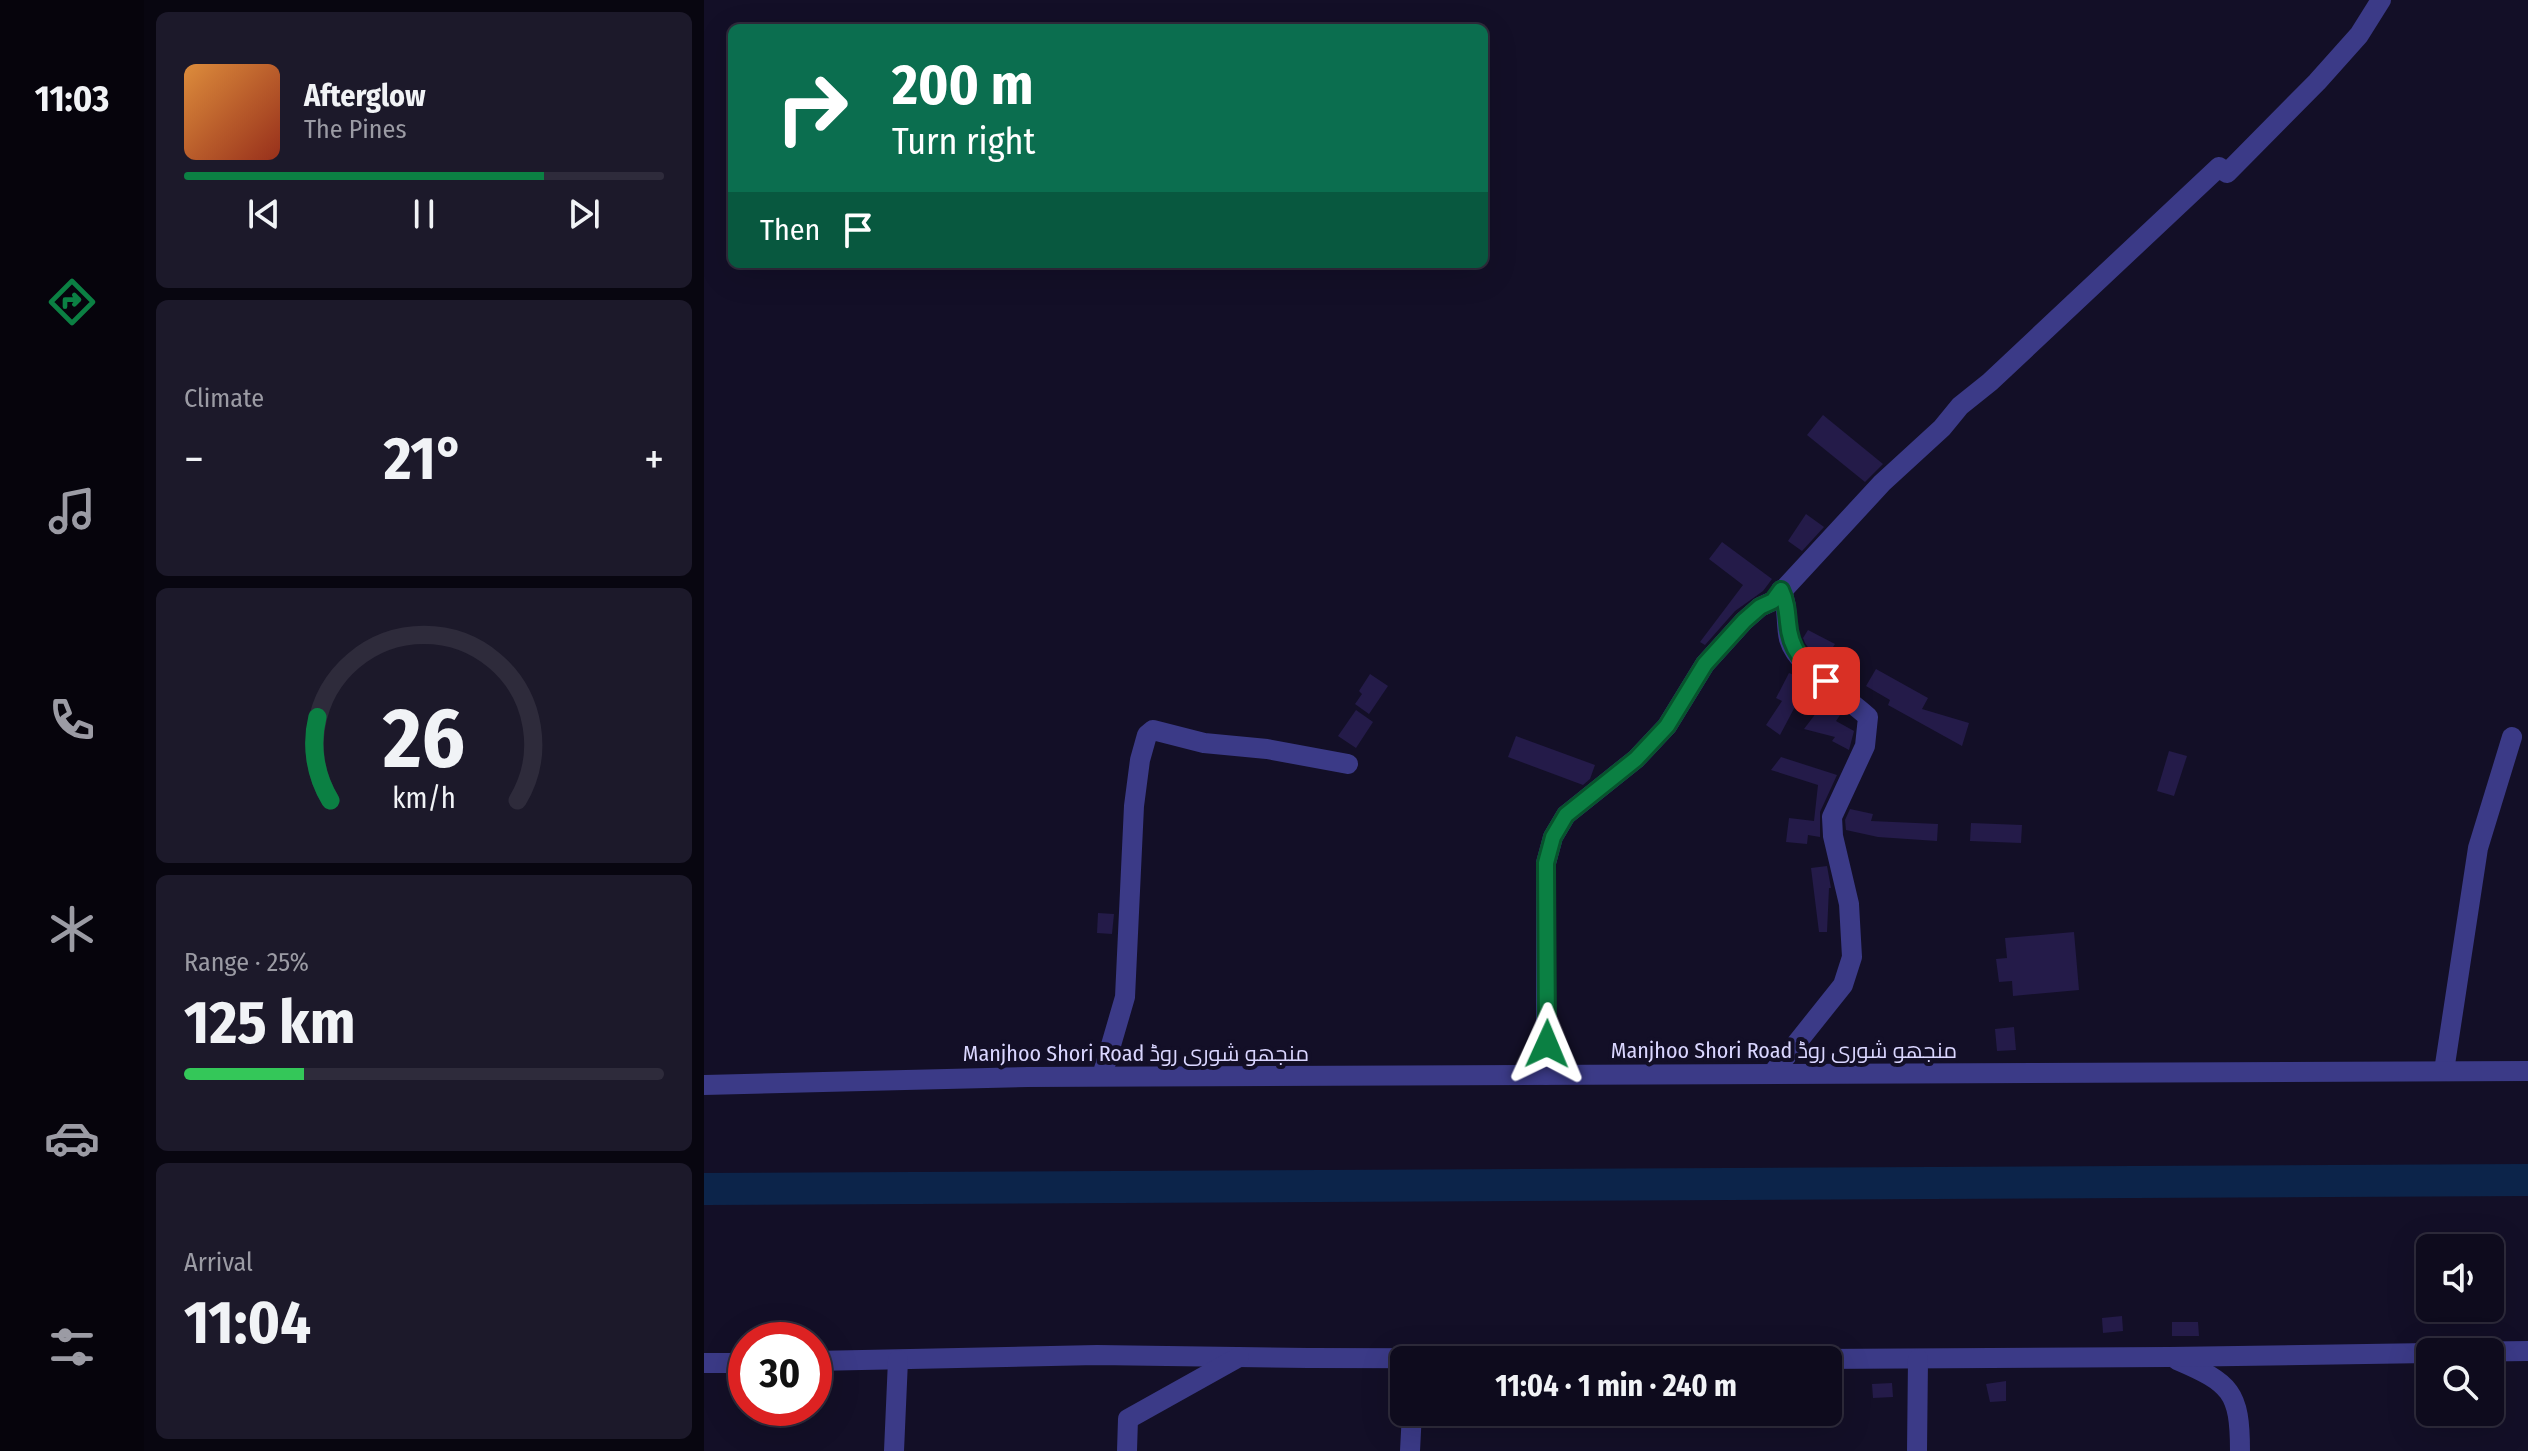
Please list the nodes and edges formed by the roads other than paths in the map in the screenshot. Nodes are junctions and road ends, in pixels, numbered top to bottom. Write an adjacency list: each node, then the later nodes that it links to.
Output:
1 (2381, 0): 2 (street)
2 (1781, 590): 7 (street); 8 (street)
3 (2512, 737): 5 (street)
4 (1348, 764): 9 (street)
5 (2444, 1071): 6 (street, Manjhoo Shori Road منجھو شوری روڈ); 7 (street, Manjhoo Shori Road منجھو شوری روڈ)
6 (2528, 1071)
7 (1772, 1074): 8 (street, Manjhoo Shori Road منجھو شوری روڈ)
8 (1546, 1075): 9 (street, Manjhoo Shori Road منجھو شوری روڈ)
9 (1102, 1076): 10 (street, Manjhoo Shori Road منجھو شوری روڈ)
10 (704, 1085)
11 (2504, 1351): 12 (street)
12 (2528, 1351)
13 (2416, 1353): 15 (street)
14 (1239, 1357): 16 (street); 19 (street); 25 (street)
15 (2169, 1357): 18 (street); 28 (street)
16 (1390, 1359)
17 (1842, 1359): 18 (street)
18 (1918, 1359): 27 (street)
19 (898, 1360): 20 (street); 24 (street)
20 (832, 1361)
21 (704, 1363): 22 (street)
22 (728, 1363)
23 (1411, 1426): 26 (street)
24 (894, 1451)
25 (1127, 1451)
26 (1410, 1451)
27 (1917, 1451)
28 (2240, 1451)

